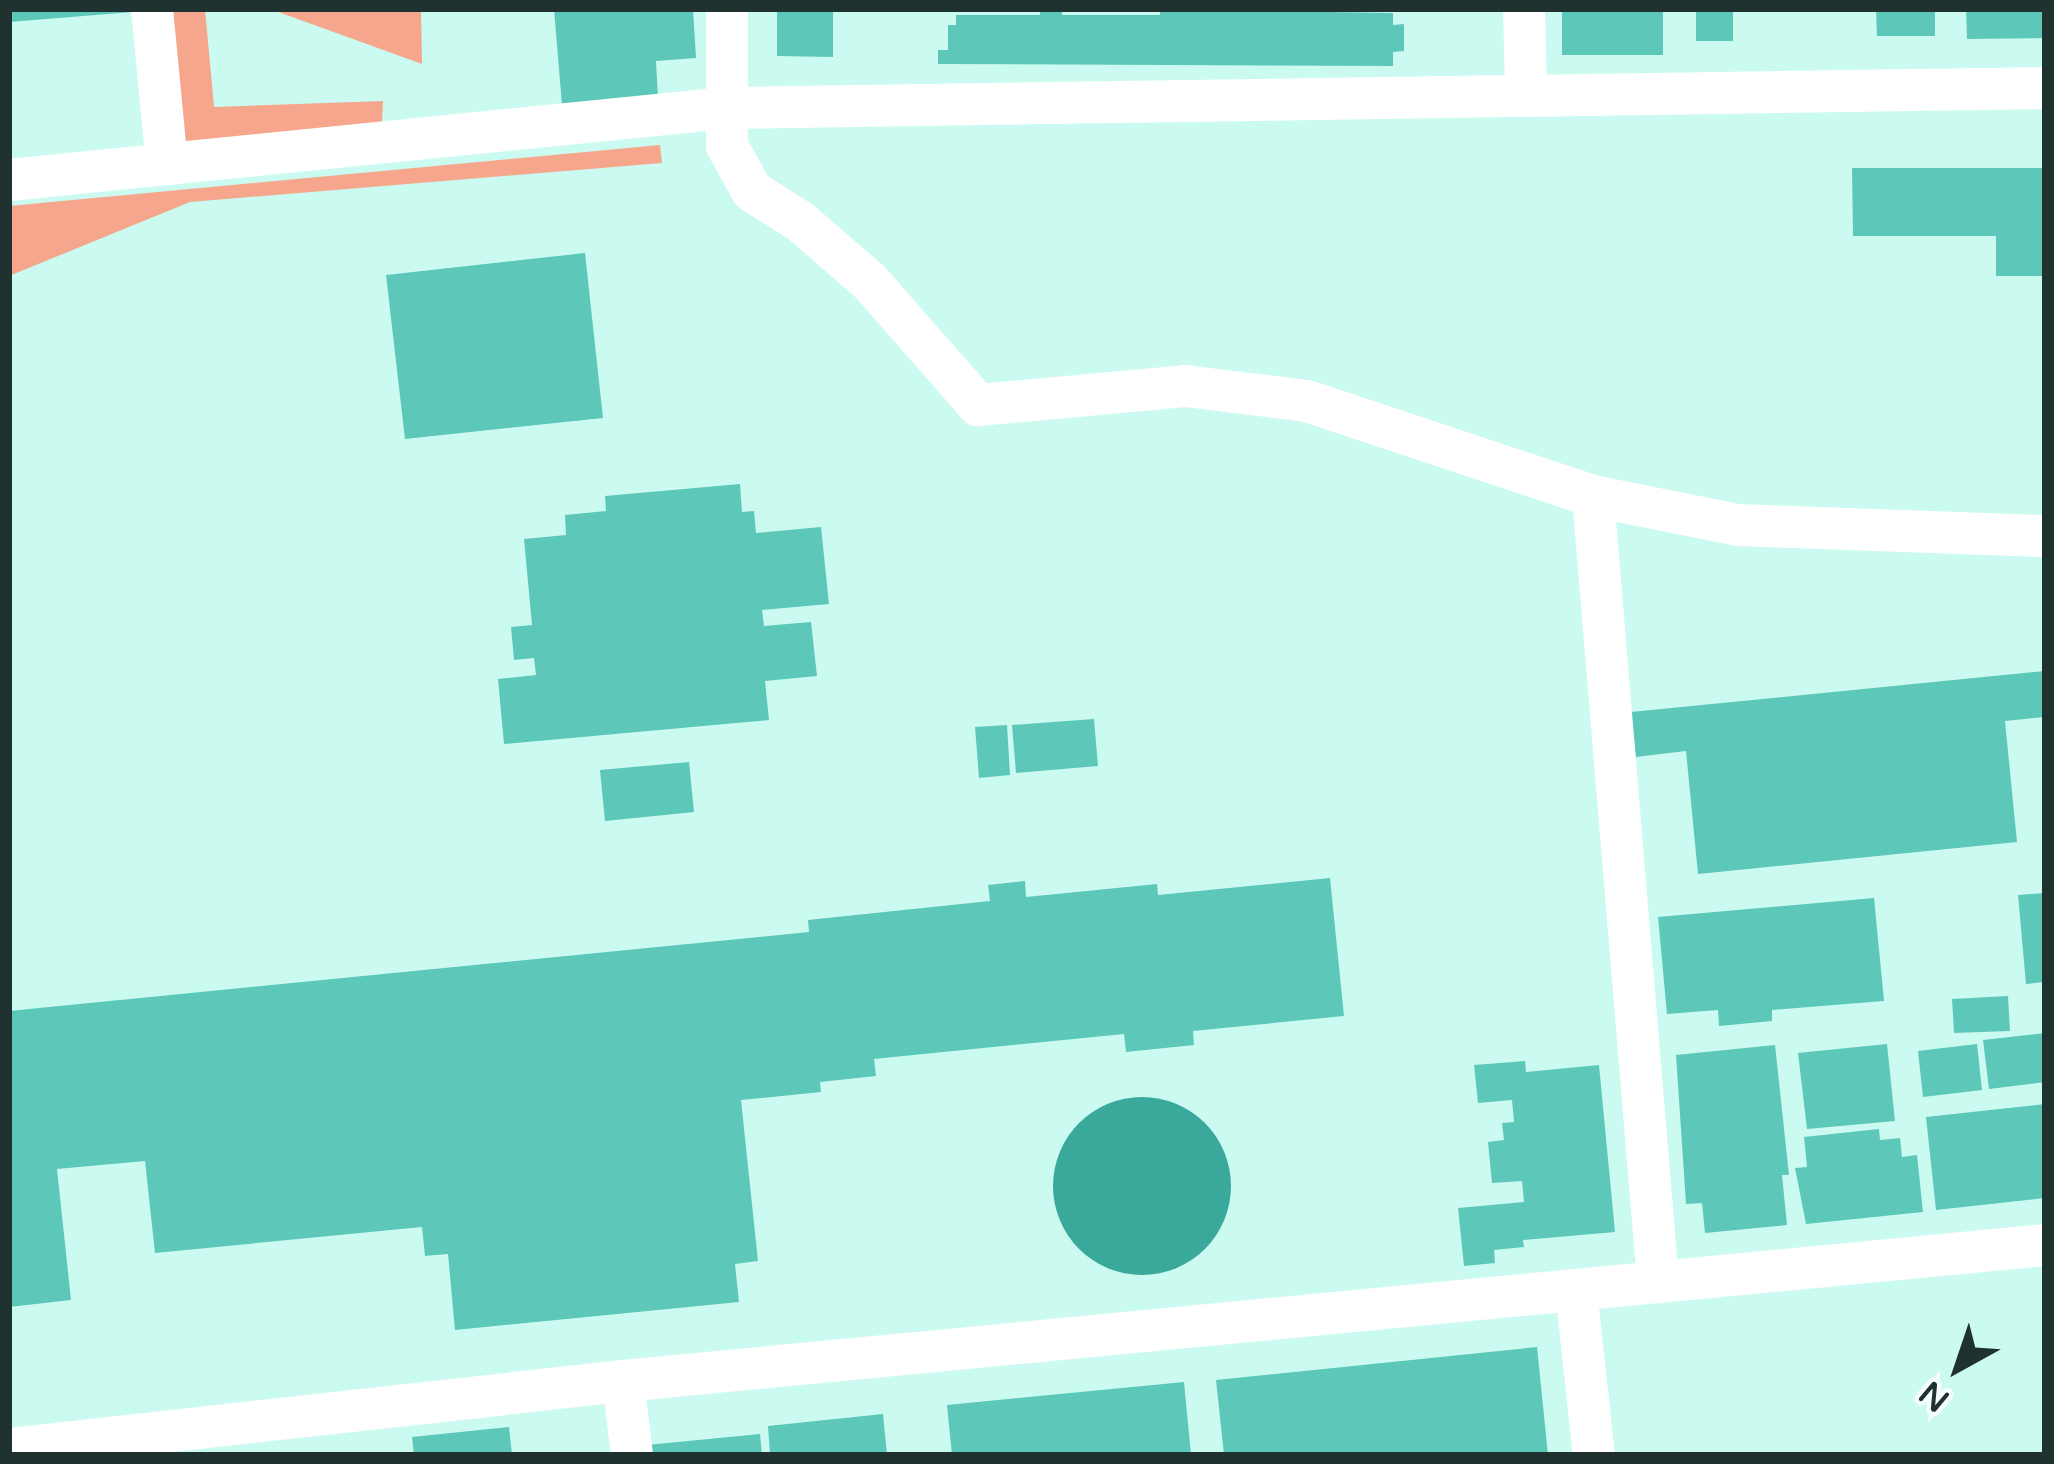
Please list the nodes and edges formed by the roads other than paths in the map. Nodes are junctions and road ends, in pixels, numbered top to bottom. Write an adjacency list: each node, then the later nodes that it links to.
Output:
1 (152, 9): 7 (street)
2 (727, 9): 6 (street)
3 (1524, 9): 5 (street)
4 (2045, 88): 5 (street)
5 (1526, 92): 6 (street)
6 (728, 108): 7 (street); 9 (street)
7 (167, 164): 8 (street)
8 (9, 180)
9 (1593, 496): 10 (street); 12 (street)
10 (2045, 536)
11 (2045, 1245): 12 (street)
12 (1658, 1282): 13 (street)
13 (1576, 1290): 14 (street); 18 (street)
14 (623, 1382): 15 (street); 17 (street)
15 (63, 1448): 16 (street)
16 (9, 1449)
17 (632, 1455)
18 (1594, 1455)

